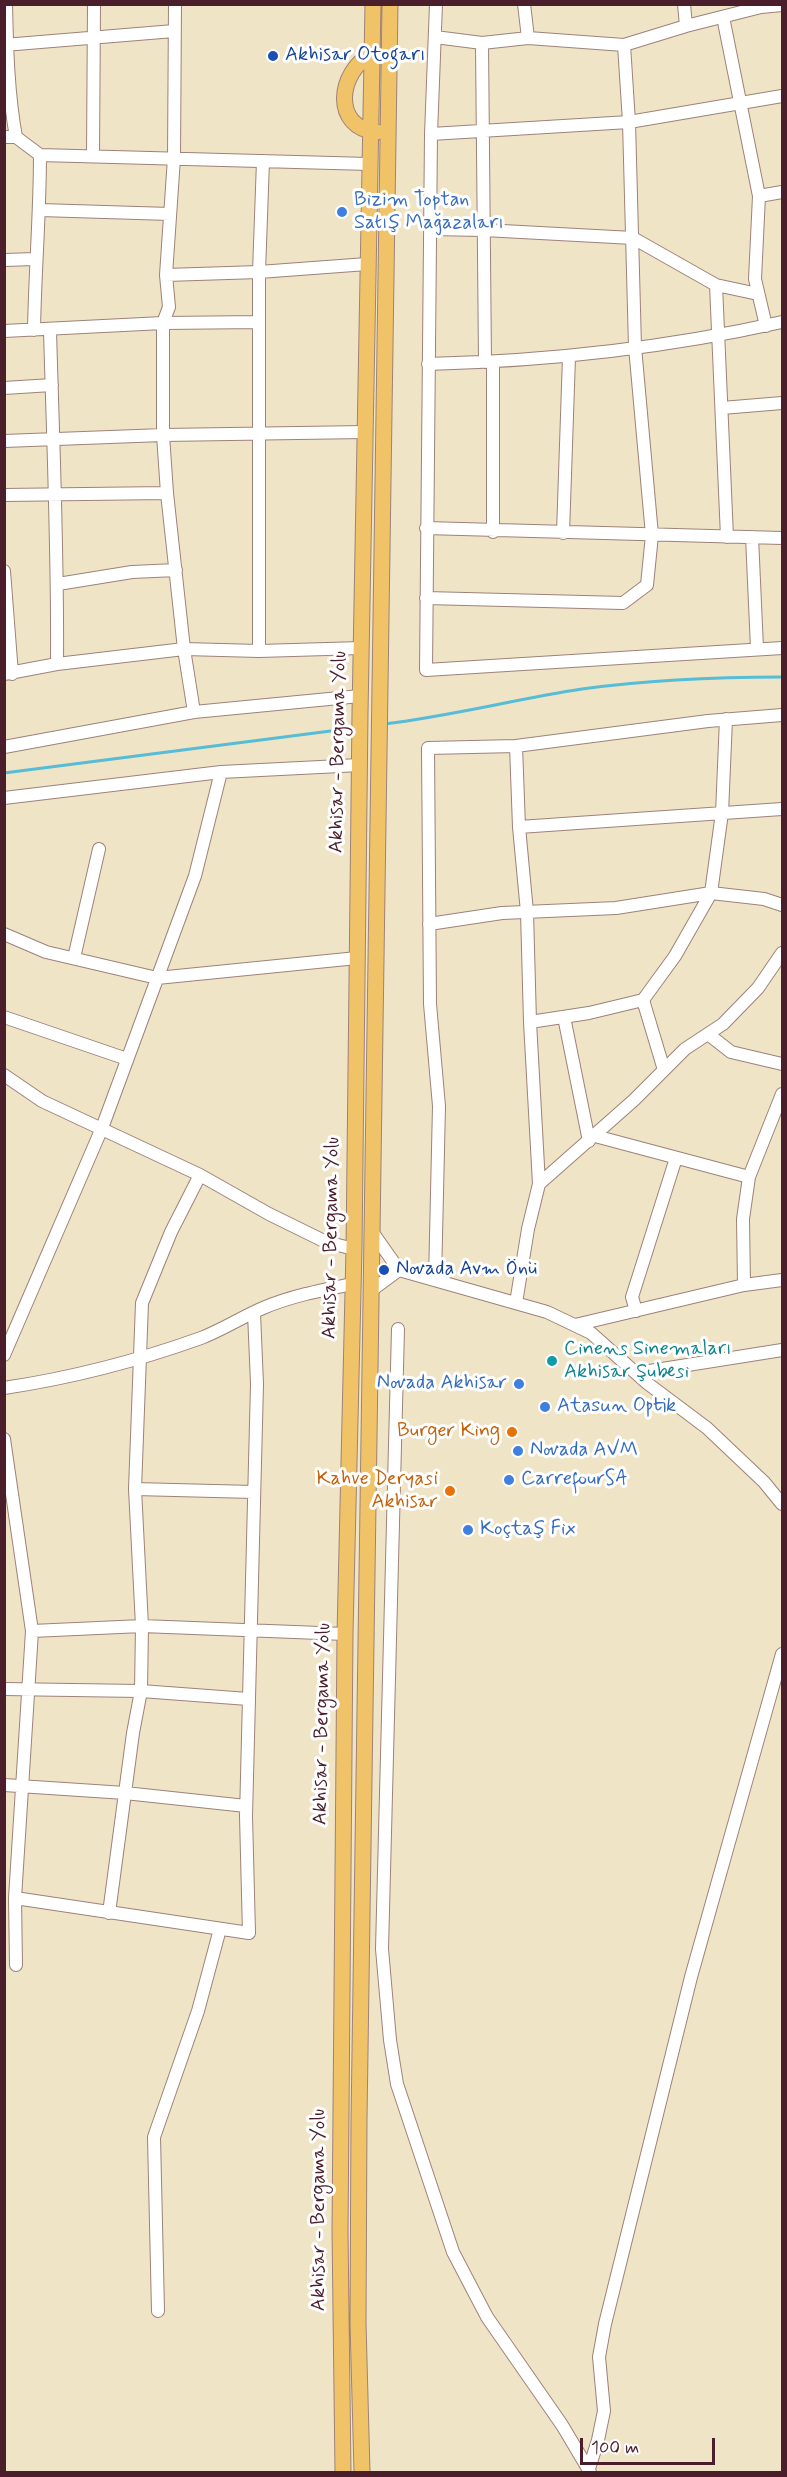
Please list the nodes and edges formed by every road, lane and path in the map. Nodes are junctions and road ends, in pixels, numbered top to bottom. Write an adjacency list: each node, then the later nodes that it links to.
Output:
1 (6, 4): 18 (street)
2 (94, 4): 15 (street)
3 (175, 4): 13 (street)
4 (373, 4): 20 (main road, Akhisar - Bergama Yolu)
5 (390, 4): 26 (main road, Akhisar - Bergama Yolu)
6 (436, 4): 14 (street)
7 (524, 4): 16 (street)
8 (684, 4): 12 (street)
9 (783, 5): 10 (street)
10 (761, 6): 11 (street)
11 (723, 17): 12 (street); 22 (street)
12 (686, 26): 19 (street)
13 (174, 31): 15 (street); 31 (street)
14 (435, 37): 17 (street); 27 (street)
15 (94, 38): 18 (street); 30 (street)
16 (528, 38): 17 (street); 19 (street)
17 (482, 43): 24 (street)
18 (5, 45): 28 (street)
19 (624, 45): 23 (street)
20 (372, 54): 25 (main road, Akhisar - Bergama Yolu); 25 (main road)
21 (783, 96): 22 (street)
22 (742, 102): 23 (street); 35 (street)
23 (629, 122): 24 (street); 40 (street)
24 (483, 129): 27 (street); 39 (street)
25 (370, 132): 26 (main road); 33 (main road, Akhisar - Bergama Yolu)
26 (388, 133): 128 (main road, Akhisar - Bergama Yolu)
27 (431, 134): 38 (street)
28 (10, 137): 29 (street)
29 (40, 154): 30 (street); 36 (street)
30 (93, 156): 31 (street)
31 (174, 158): 32 (street); 37 (street)
32 (263, 161): 33 (street); 44 (street)
33 (369, 164): 43 (main road, Akhisar - Bergama Yolu)
34 (783, 192): 35 (street)
35 (759, 196): 47 (street)
36 (40, 210): 37 (street); 41 (street)
37 (170, 214): 45 (street)
38 (430, 229): 39 (street); 59 (street)
39 (484, 230): 40 (street); 58 (street)
40 (633, 238): 46 (street); 56 (street)
41 (35, 259): 42 (street); 52 (street)
42 (4, 260)
43 (367, 264): 44 (street); 64 (main road, Akhisar - Bergama Yolu)
44 (259, 272): 45 (street); 48 (street)
45 (166, 274): 50 (street)
46 (716, 285): 47 (street); 55 (street)
47 (758, 294): 51 (street)
48 (259, 321): 50 (street); 65 (street)
49 (783, 322): 51 (street)
50 (163, 323): 53 (street); 66 (street)
51 (766, 326): 55 (street)
52 (34, 330): 53 (street); 54 (street)
53 (50, 330): 60 (street)
54 (4, 331)
55 (719, 336): 56 (street); 63 (street)
56 (635, 347): 57 (street); 75 (street)
57 (569, 357): 58 (street); 74 (street)
58 (489, 362): 59 (street); 73 (street)
59 (428, 364): 72 (street)
60 (52, 385): 61 (street); 67 (street)
61 (4, 388)
62 (783, 403): 63 (street)
63 (722, 408): 76 (street)
64 (364, 432): 65 (street); 83 (main road, Akhisar - Bergama Yolu)
65 (260, 433): 66 (street); 87 (street)
66 (163, 435): 67 (street); 69 (street)
67 (53, 438): 68 (street); 70 (street)
68 (4, 441)
69 (167, 493): 70 (street); 79 (street)
70 (56, 494): 71 (street); 81 (street)
71 (4, 495)
72 (426, 528): 73 (street); 82 (street)
73 (493, 532): 74 (street)
74 (563, 533): 75 (street)
75 (652, 535): 76 (street); 82 (street)
76 (727, 537): 77 (street)
77 (752, 537): 78 (street); 84 (street)
78 (783, 538)
79 (176, 570): 81 (street); 86 (street)
80 (5, 579): 89 (street)
81 (58, 584): 88 (street)
82 (426, 598): 84 (street)
83 (361, 648): 87 (street); 90 (main road, Akhisar - Bergama Yolu)
84 (757, 648): 85 (street)
85 (783, 648)
86 (184, 650): 87 (street); 88 (street); 91 (street)
87 (258, 651)
88 (57, 664): 89 (street)
89 (8, 674)
90 (360, 696): 91 (street); 96 (main road, Akhisar - Bergama Yolu)
91 (194, 712): 95 (street)
92 (783, 715): 93 (street)
93 (726, 719): 94 (street); 100 (street)
94 (516, 746): 101 (street); 106 (street)
95 (4, 747)
96 (359, 757): 97 (street); 110 (main road, Akhisar - Bergama Yolu)
97 (221, 772): 98 (street); 111 (street)
98 (4, 798)
99 (783, 809): 100 (street)
100 (722, 813): 101 (street); 103 (street)
101 (519, 827): 105 (street)
102 (99, 849): 109 (street)
103 (711, 893): 104 (street); 105 (street); 112 (street)
104 (783, 905)
105 (527, 912): 106 (street); 115 (street)
106 (429, 924): 131 (street)
107 (4, 934): 109 (street)
108 (783, 952): 116 (street)
109 (74, 958): 111 (street)
110 (357, 958): 111 (street); 129 (main road, Akhisar - Bergama Yolu)
111 (157, 978): 117 (street)
112 (643, 1000): 114 (street); 119 (street)
113 (4, 1017): 117 (street)
114 (564, 1017): 115 (street); 123 (street)
115 (530, 1022): 127 (street)
116 (708, 1034): 118 (street); 119 (street)
117 (127, 1059): 122 (street)
118 (783, 1064)
119 (664, 1070): 123 (street)
120 (4, 1075): 122 (street)
121 (783, 1094): 126 (street)
122 (102, 1128): 125 (street); 142 (street)
123 (592, 1138): 124 (street); 127 (street)
124 (676, 1158): 126 (street); 137 (street)
125 (200, 1175): 129 (street); 143 (street)
126 (748, 1177): 134 (street)
127 (539, 1184): 136 (street)
128 (373, 1233): 130 (street); 135 (main road, Akhisar - Bergama Yolu)
129 (354, 1249): 133 (main road, Akhisar - Bergama Yolu)
130 (399, 1270): 131 (street); 135 (street)
131 (435, 1280): 136 (street)
132 (783, 1280): 134 (street)
133 (352, 1284): 138 (street); 153 (main road, Akhisar - Bergama Yolu)
134 (744, 1285): 137 (street)
135 (372, 1290): 169 (main road, Akhisar - Bergama Yolu)
136 (516, 1303): 139 (street)
137 (636, 1311): 139 (street)
138 (254, 1313): 143 (street); 148 (street)
139 (575, 1325): 144 (street)
140 (398, 1329): 170 (street)
141 (783, 1350): 144 (street)
142 (4, 1354)
143 (142, 1357): 145 (street); 147 (street)
144 (637, 1373): 149 (street)
145 (4, 1388)
146 (4, 1439): 151 (street)
147 (135, 1489): 148 (street); 150 (street)
148 (254, 1492): 152 (street)
149 (783, 1504)
150 (142, 1626): 151 (street); 152 (street); 157 (street)
151 (32, 1631): 156 (street)
152 (249, 1631): 153 (street); 158 (street)
153 (345, 1634): 168 (main road, Akhisar - Bergama Yolu)
154 (783, 1654): 170 (street)
155 (4, 1689): 156 (street)
156 (29, 1690): 157 (street); 160 (street)
157 (141, 1691): 158 (street); 161 (street)
158 (248, 1698): 162 (street)
159 (4, 1785): 160 (street)
160 (24, 1786): 161 (street); 163 (street)
161 (125, 1793): 162 (street); 164 (street)
162 (246, 1806): 165 (street)
163 (15, 1898): 164 (street); 166 (street)
164 (109, 1913): 165 (street)
165 (220, 1929): 167 (street)
166 (16, 1965)
167 (158, 2311)
168 (343, 2472)
169 (362, 2472)
170 (589, 2472)

